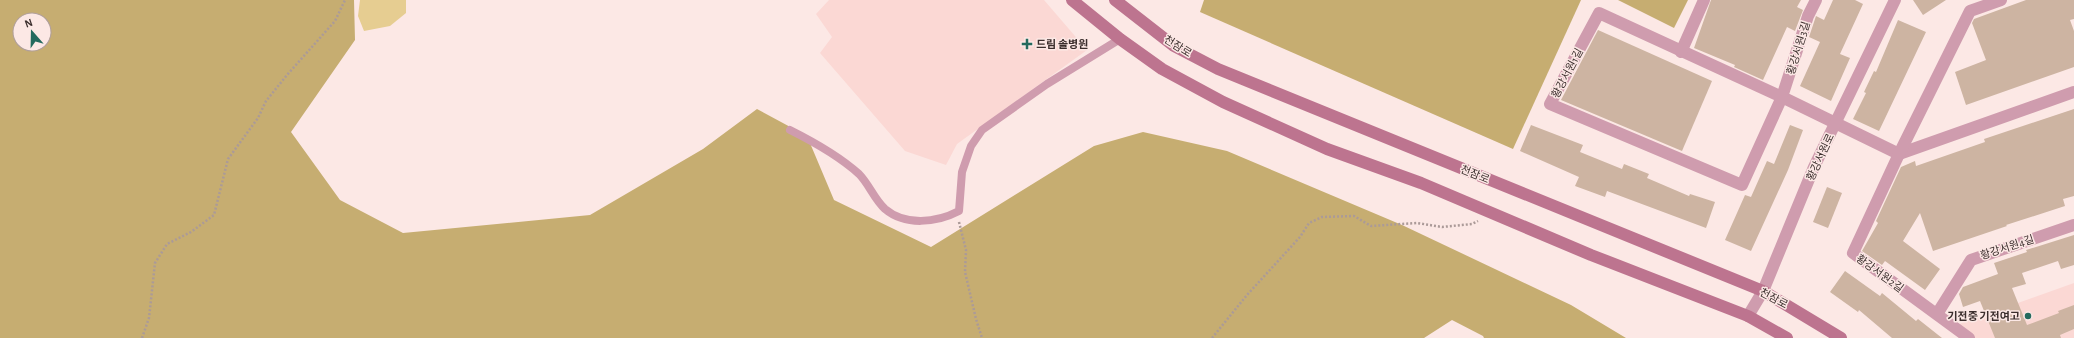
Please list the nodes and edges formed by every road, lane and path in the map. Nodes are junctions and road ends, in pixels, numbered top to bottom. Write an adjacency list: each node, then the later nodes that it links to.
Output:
1 (345, 0): 21 (path)
2 (1072, 0): 8 (street)
3 (1115, 0): 18 (street, 천잠로)
4 (1704, 0): 9 (street)
5 (1816, 0): 11 (street, 황강서원3길)
6 (1895, 0): 12 (street, 황강서원로)
7 (2001, 0): 14 (street, 황강서원2길)
8 (1120, 39): 13 (lane); 15 (street)
9 (1681, 52): 11 (street, 황강서원1길); 11 (street, 황강서원1길)
10 (2074, 92): 14 (street)
11 (1782, 98): 12 (street, 황강서원1길)
12 (1835, 124): 14 (street, 황강서원1길); 18 (street, 황강서원로)
13 (790, 130)
14 (1899, 154): 19 (street, 황강서원2길)
15 (1493, 215): 20 (street); 23 (path)
16 (958, 218): 22 (path)
17 (2074, 225): 19 (street, 황강서원4길)
18 (1763, 291): 20 (street, 황강서원로); 25 (street, 천잠로)
19 (1937, 314): 26 (street)
20 (1748, 316): 24 (street)
21 (142, 338)
22 (982, 338)
23 (1212, 338)
24 (1787, 338)
25 (1841, 338)
26 (1969, 338)

